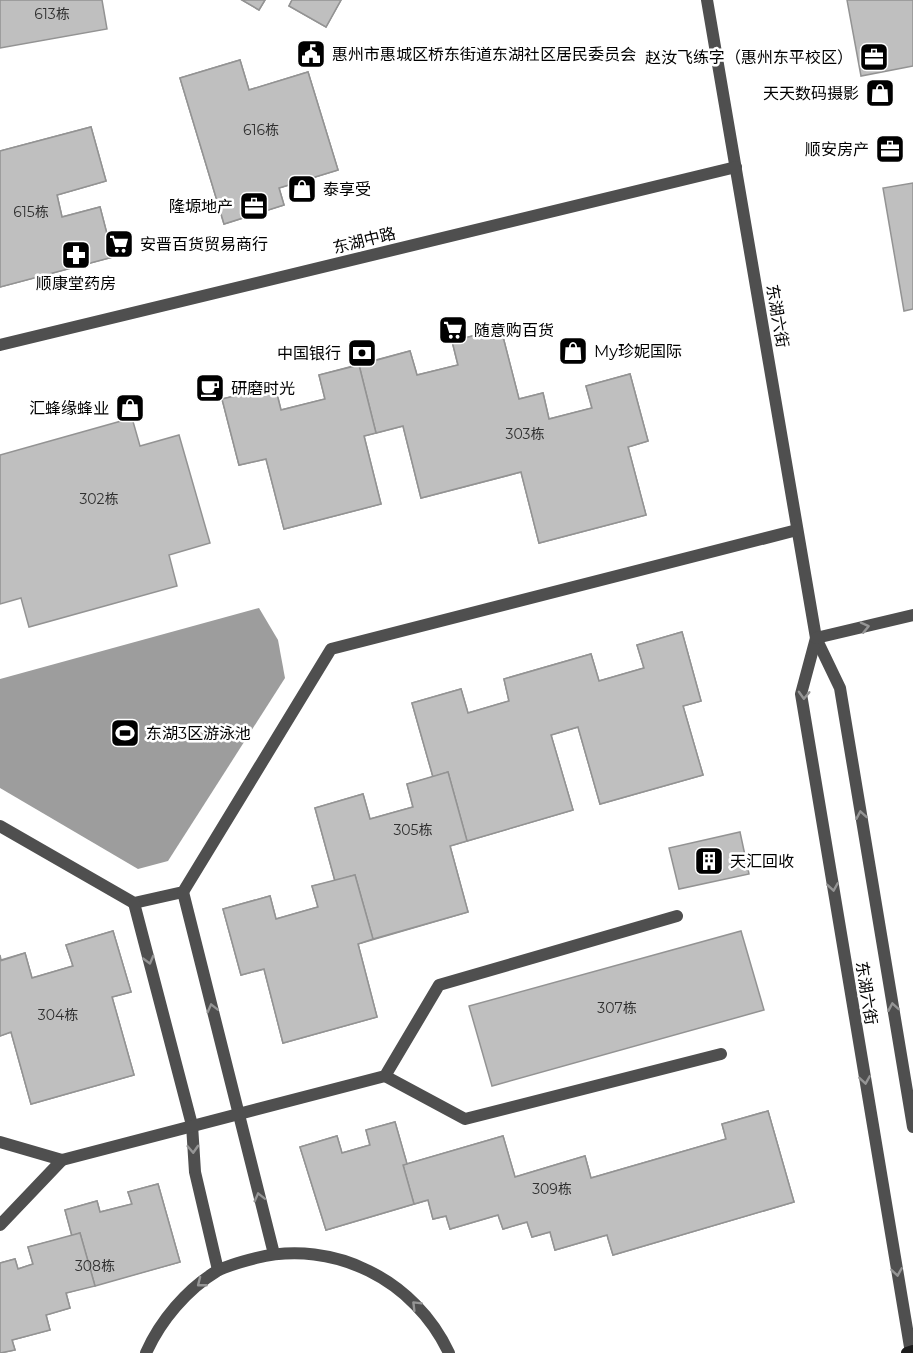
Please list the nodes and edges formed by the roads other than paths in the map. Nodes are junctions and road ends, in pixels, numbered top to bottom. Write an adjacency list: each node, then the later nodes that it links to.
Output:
1 (707, 0): 2 (street, 东湖六街)
2 (736, 167): 3 (street, 东湖中路); 4 (street, 东湖六街)
3 (0, 345)
4 (797, 530): 6 (street, 东湖六街); 8 (street)
5 (913, 615): 6 (street, one-way to 5)
6 (816, 638): 15 (street, 东湖六街, one-way to 6); 21 (street, 东湖六街, one-way to 21)
7 (0, 826): 9 (street)
8 (183, 892): 9 (street); 13 (street, one-way to 8)
9 (134, 903): 14 (street, one-way to 14)
10 (677, 916): 12 (street)
11 (721, 1054): 12 (street)
12 (385, 1076): 13 (street)
13 (238, 1114): 14 (street); 19 (street, one-way to 13)
14 (192, 1125): 17 (street); 20 (street, one-way to 20)
15 (913, 1127)
16 (0, 1142): 17 (street)
17 (62, 1160): 18 (street)
18 (0, 1225)
19 (274, 1254): 20 (street); 23 (street, one-way to 19)
20 (218, 1270): 22 (street, one-way to 22)
21 (910, 1352)
22 (146, 1353)
23 (449, 1353)

